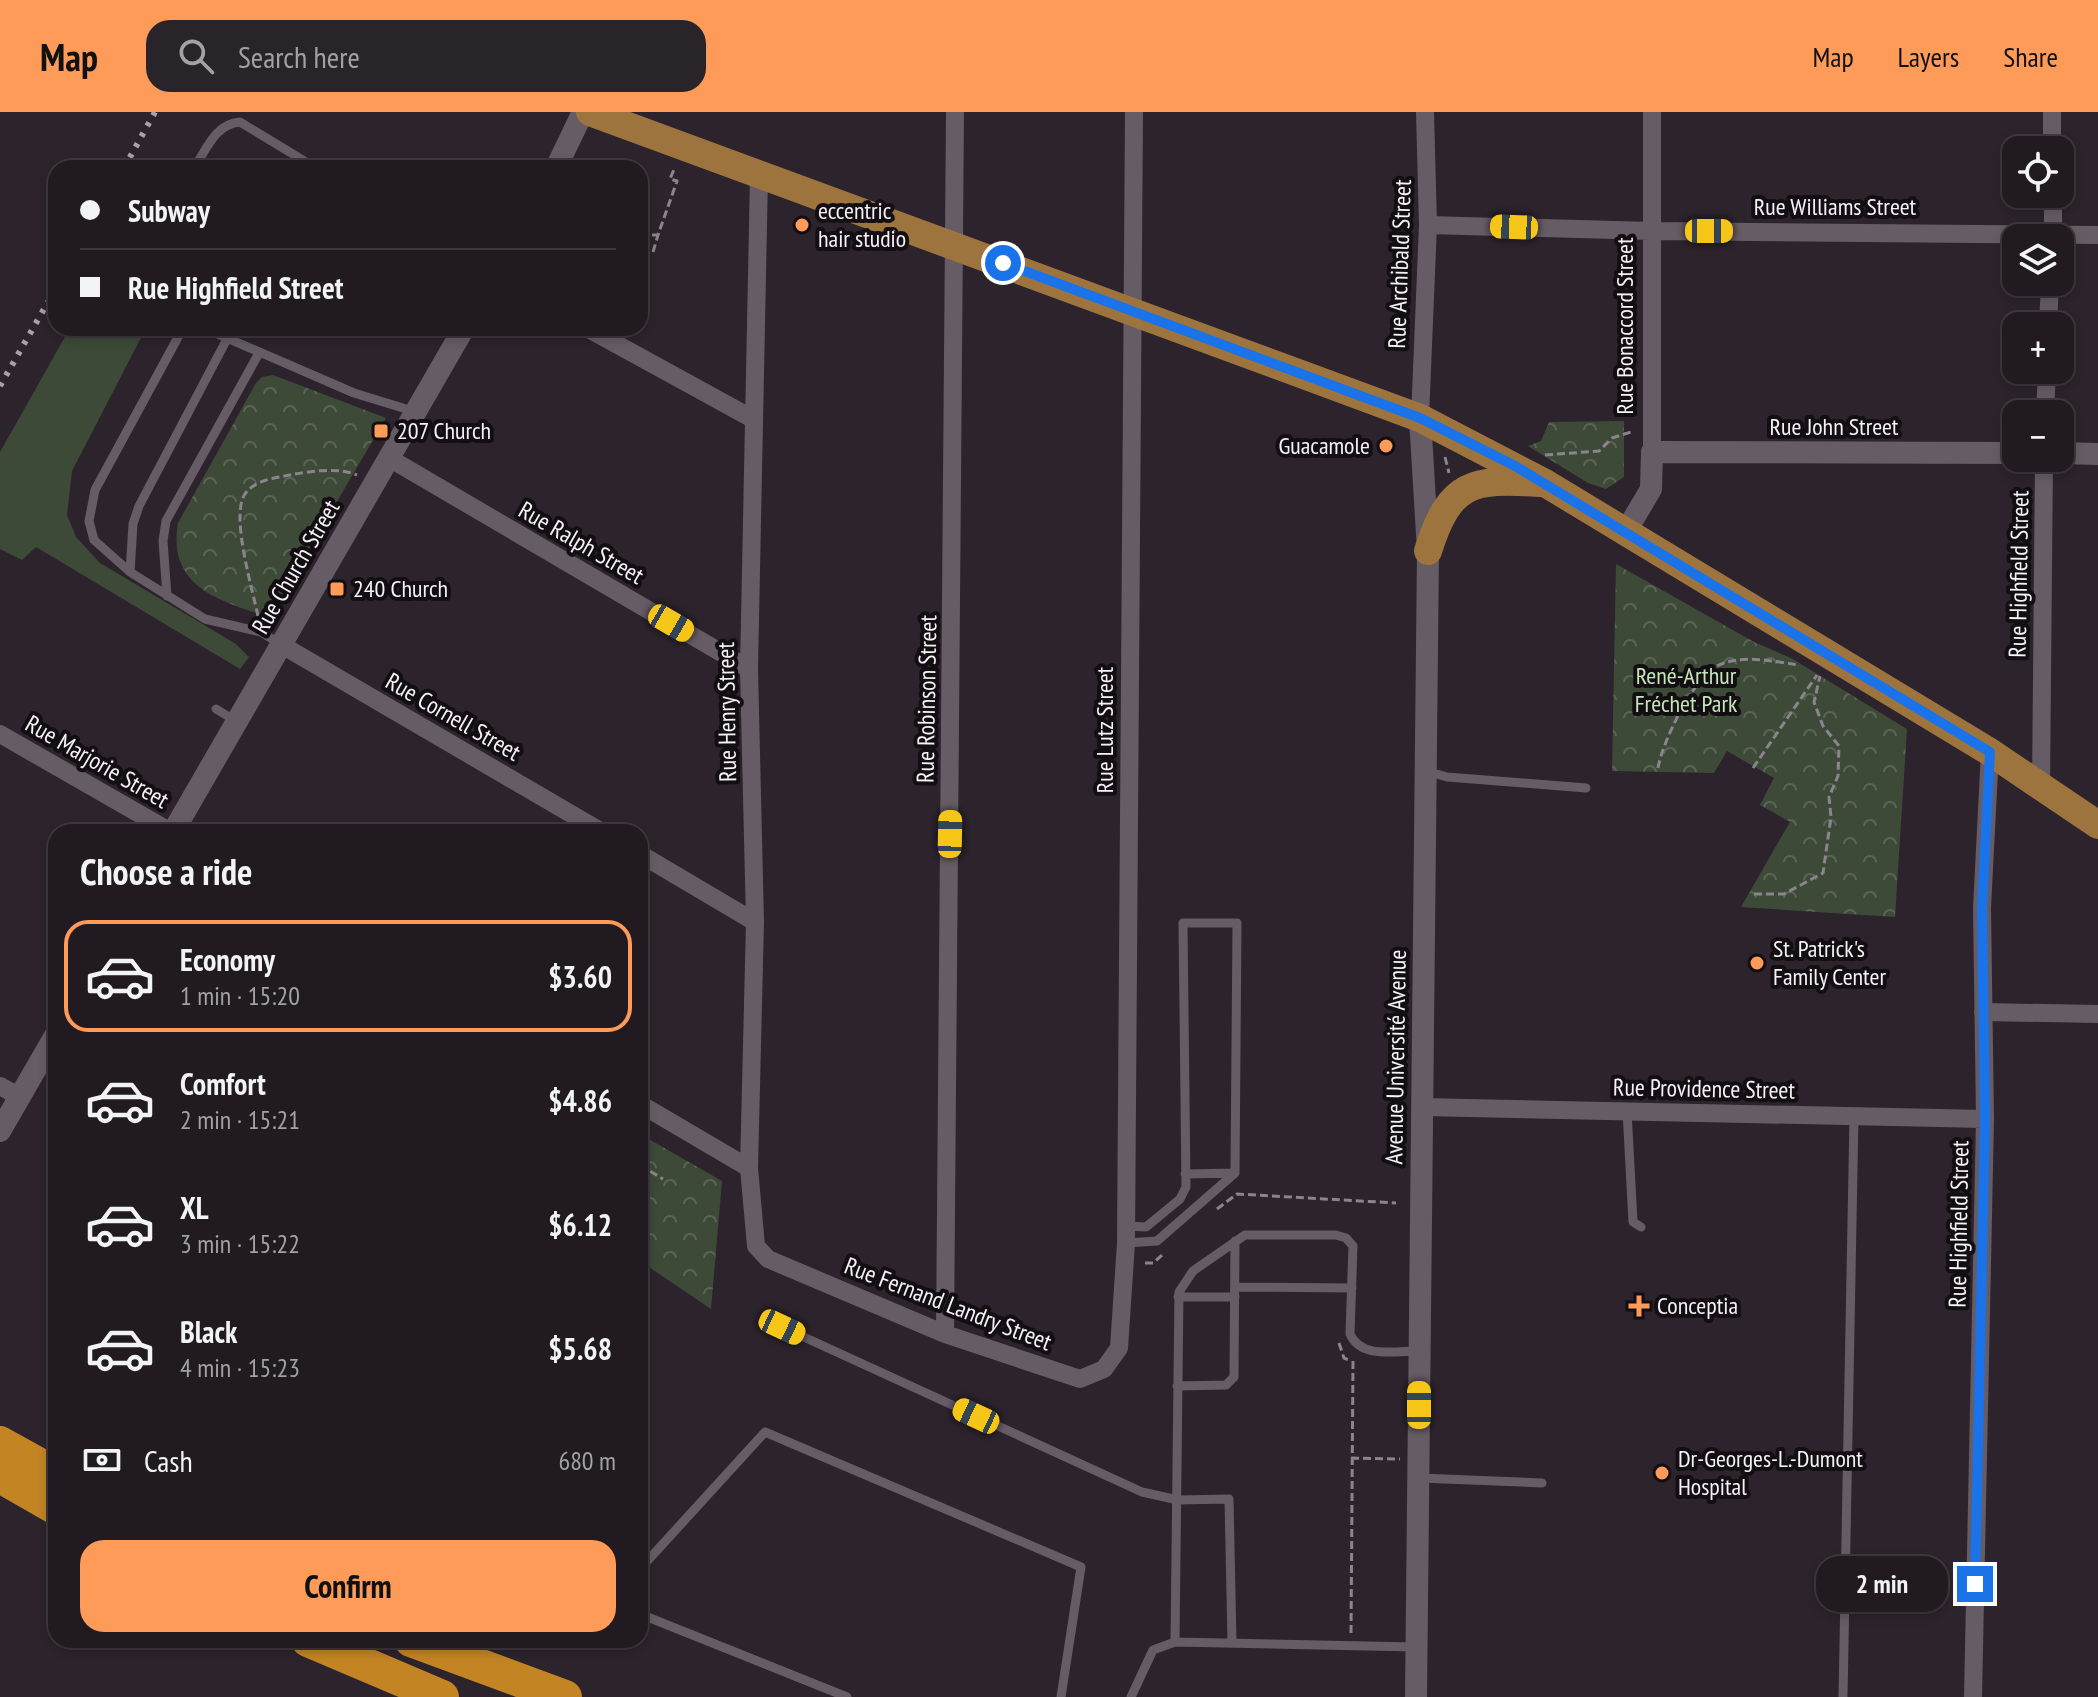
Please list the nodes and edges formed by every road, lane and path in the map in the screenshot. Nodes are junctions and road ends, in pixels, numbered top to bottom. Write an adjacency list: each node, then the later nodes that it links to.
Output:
1 (583, 112): 11 (street)
2 (590, 112): 13 (main road)
3 (955, 112): 21 (street, Rue Robinson Street)
4 (1134, 112): 23 (street, Rue Lutz Street)
5 (1425, 112): 14 (street, Rue Archibald Street)
6 (1652, 112): 15 (street, Rue Bonaccord Street)
7 (2052, 112): 8 (street)
8 (2052, 136)
9 (199, 160): 10 (lane)
10 (303, 160)
11 (560, 160)
12 (675, 167): 17 (path)
13 (759, 176): 21 (main road); 32 (street, Rue Henry Street)
14 (1428, 225): 15 (street, Rue Williams Street); 31 (street, Rue Archibald Street)
15 (1651, 231): 18 (street, Rue Williams Street); 35 (street, Rue Bonaccord Street)
16 (648, 235): 17 (path)
17 (658, 235): 22 (path)
18 (2002, 235)
19 (2098, 235): 20 (street, Rue Williams Street)
20 (2074, 236)
21 (956, 246): 23 (main road); 95 (street, Rue Robinson Street)
22 (653, 252)
23 (1133, 311): 31 (main road); 86 (street, Rue Lutz Street)
24 (179, 336): 46 (lane)
25 (221, 336): 28 (lane)
26 (459, 336): 30 (street, Rue Church Street)
27 (602, 336): 32 (street)
28 (227, 339): 29 (lane); 46 (lane)
29 (259, 353): 30 (lane); 47 (lane)
30 (416, 412): 39 (street, Rue Church Street)
31 (1420, 418): 40 (main road); 45 (street, Avenue Université Avenue)
32 (753, 419): 51 (street, Rue Henry Street)
33 (1634, 431): 40 (path)
34 (1443, 449): 42 (path)
35 (1652, 452): 36 (street, Rue John Street); 44 (street, Rue Bonaccord Street)
36 (2002, 453)
37 (2074, 453): 38 (street)
38 (2098, 454)
39 (389, 458): 43 (street, Rue Church Street); 51 (street, Rue Ralph Street)
40 (1541, 470): 44 (main road); 45 (main road)
41 (2044, 472): 59 (street, Rue Highfield Street)
42 (1451, 478)
43 (375, 483): 48 (path); 49 (street, Rue Church Street)
44 (1625, 533): 55 (main road)
45 (1428, 551): 58 (street, Avenue Université Avenue)
46 (130, 572): 47 (lane)
47 (167, 596): 48 (lane)
48 (261, 632): 49 (lane)
49 (280, 644): 53 (street, Rue Church Street); 63 (street, Rue Cornell Street)
50 (1808, 667): 56 (path)
51 (749, 669): 67 (street, Rue Henry Street)
52 (216, 709): 53 (lane)
53 (236, 721): 62 (street, Rue Church Street)
54 (0, 734): 61 (street, Rue Marjorie Street)
55 (1990, 752): 59 (main road); 68 (street, Rue Highfield Street)
56 (1658, 768)
57 (1753, 768): 66 (path)
58 (1426, 771): 60 (lane); 72 (street, Avenue Université Avenue)
59 (2041, 786): 64 (main road)
60 (1586, 788)
61 (158, 824)
62 (177, 824)
63 (588, 824)
64 (2098, 825)
65 (648, 859): 67 (street)
66 (1754, 894)
67 (755, 922): 78 (street, Rue Henry Street)
68 (1983, 1012): 69 (street); 76 (street, Rue Highfield Street)
69 (2098, 1014)
70 (48, 1044): 71 (street)
71 (10, 1091): 77 (street)
72 (1422, 1107): 74 (street, Rue Providence Street); 97 (street, Avenue Université Avenue)
73 (648, 1109): 78 (street)
74 (1627, 1111): 75 (street, Rue Providence Street); 85 (lane)
75 (1854, 1116): 76 (street, Rue Providence Street); 126 (lane)
76 (1985, 1119): 127 (street, Rue Highfield Street)
77 (0, 1131)
78 (749, 1168): 88 (street, Rue Henry Street)
79 (648, 1170): 82 (path)
80 (1235, 1173): 81 (lane); 81 (lane); 86 (lane)
81 (1185, 1174): 86 (lane)
82 (663, 1179)
83 (1396, 1203): 84 (path)
84 (1215, 1212)
85 (1641, 1227)
86 (1126, 1235): 90 (street, Rue Lutz Street)
87 (1235, 1241): 91 (lane); 92 (lane); 93 (lane)
88 (756, 1246): 95 (street, Rue Fernand Landry Street)
89 (1165, 1252): 90 (path)
90 (1125, 1263): 96 (street, Rue Lutz Street)
91 (1352, 1288): 92 (lane); 97 (lane)
92 (1235, 1292): 93 (lane); 99 (lane)
93 (1178, 1297): 99 (lane)
94 (782, 1327): 106 (lane)
95 (945, 1334): 96 (street, Rue Fernand Landry Street)
96 (1119, 1348)
97 (1419, 1351): 102 (street, Avenue Université Avenue)
98 (1353, 1361): 101 (path)
99 (1177, 1386): 106 (lane)
100 (0, 1443): 103 (highway)
101 (1351, 1458): 102 (path); 110 (path)
102 (1420, 1468): 105 (lane); 113 (street, Avenue Université Avenue)
103 (48, 1470)
104 (0, 1476): 107 (highway)
105 (1542, 1483)
106 (1178, 1500): 111 (lane); 112 (lane)
107 (48, 1503)
108 (648, 1560): 123 (lane)
109 (648, 1617): 122 (lane)
110 (1351, 1622)
111 (1175, 1642): 112 (lane); 124 (lane)
112 (1232, 1642): 113 (lane)
113 (1416, 1647): 125 (street, Avenue Université Avenue)
114 (322, 1648): 118 (highway)
115 (325, 1648): 119 (highway)
116 (418, 1648): 120 (highway)
117 (433, 1648): 121 (highway)
118 (411, 1697)
119 (442, 1697)
120 (522, 1697)
121 (565, 1697)
122 (847, 1697)
123 (1061, 1697)
124 (1131, 1697)
125 (1416, 1697)
126 (1843, 1697)
127 (1973, 1697)

